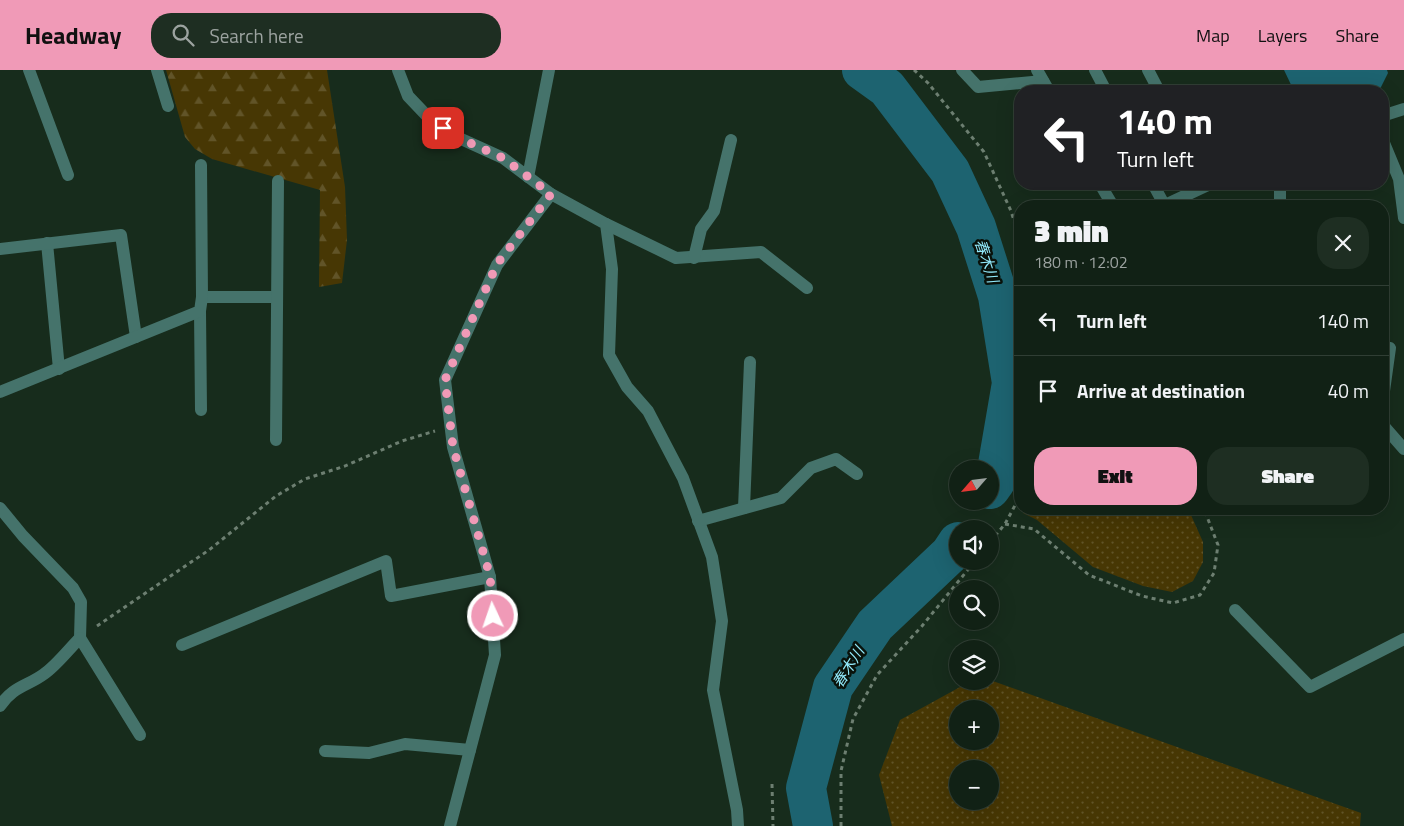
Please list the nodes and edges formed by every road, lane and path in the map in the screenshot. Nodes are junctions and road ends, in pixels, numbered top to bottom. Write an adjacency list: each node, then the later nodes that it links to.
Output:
1 (29, 70): 18 (street)
2 (157, 70): 12 (street)
3 (398, 70): 19 (street)
4 (549, 70): 19 (street)
5 (914, 70): 25 (path)
6 (962, 70): 9 (street)
7 (1095, 70): 10 (street)
8 (1148, 70): 11 (street)
9 (1043, 81)
10 (1103, 85)
11 (1156, 85)
12 (168, 106)
13 (1404, 109): 14 (street)
14 (1389, 114)
15 (731, 140): 29 (street)
16 (1389, 155): 24 (street)
17 (201, 165): 31 (street)
18 (68, 175)
19 (528, 177): 22 (street)
20 (278, 180): 32 (street)
21 (1197, 190): 23 (street)
22 (551, 194): 26 (street); 41 (street)
23 (1176, 200)
24 (1404, 218)
25 (1014, 221)
26 (606, 224): 29 (street); 50 (street)
27 (47, 243): 28 (street); 34 (street); 38 (street)
28 (0, 249)
29 (694, 258): 30 (street)
30 (807, 288)
31 (202, 297): 32 (street); 33 (street)
32 (277, 297): 43 (street)
33 (200, 311): 34 (street); 40 (street)
34 (136, 337): 38 (street)
35 (1390, 348): 36 (street)
36 (1389, 355)
37 (750, 362): 48 (street)
38 (59, 368): 39 (street)
39 (0, 392)
40 (201, 410)
41 (450, 427): 54 (street); 56 (path)
42 (1389, 432): 44 (street)
43 (276, 440)
44 (1404, 449)
45 (857, 474): 48 (street)
46 (1014, 507): 51 (path)
47 (0, 508): 56 (street)
48 (744, 508): 50 (street)
49 (1206, 515): 51 (path)
50 (698, 521): 65 (street)
51 (1005, 524): 52 (path)
52 (999, 531)
53 (968, 570): 67 (path)
54 (490, 576): 58 (street); 62 (street)
55 (1235, 610): 57 (street)
56 (80, 638): 59 (street); 60 (street)
57 (1404, 639)
58 (182, 645)
59 (0, 706)
60 (140, 735)
61 (325, 750): 62 (street)
62 (470, 750): 64 (street)
63 (772, 784): 66 (path)
64 (450, 826)
65 (738, 826)
66 (773, 826)
67 (841, 826)

